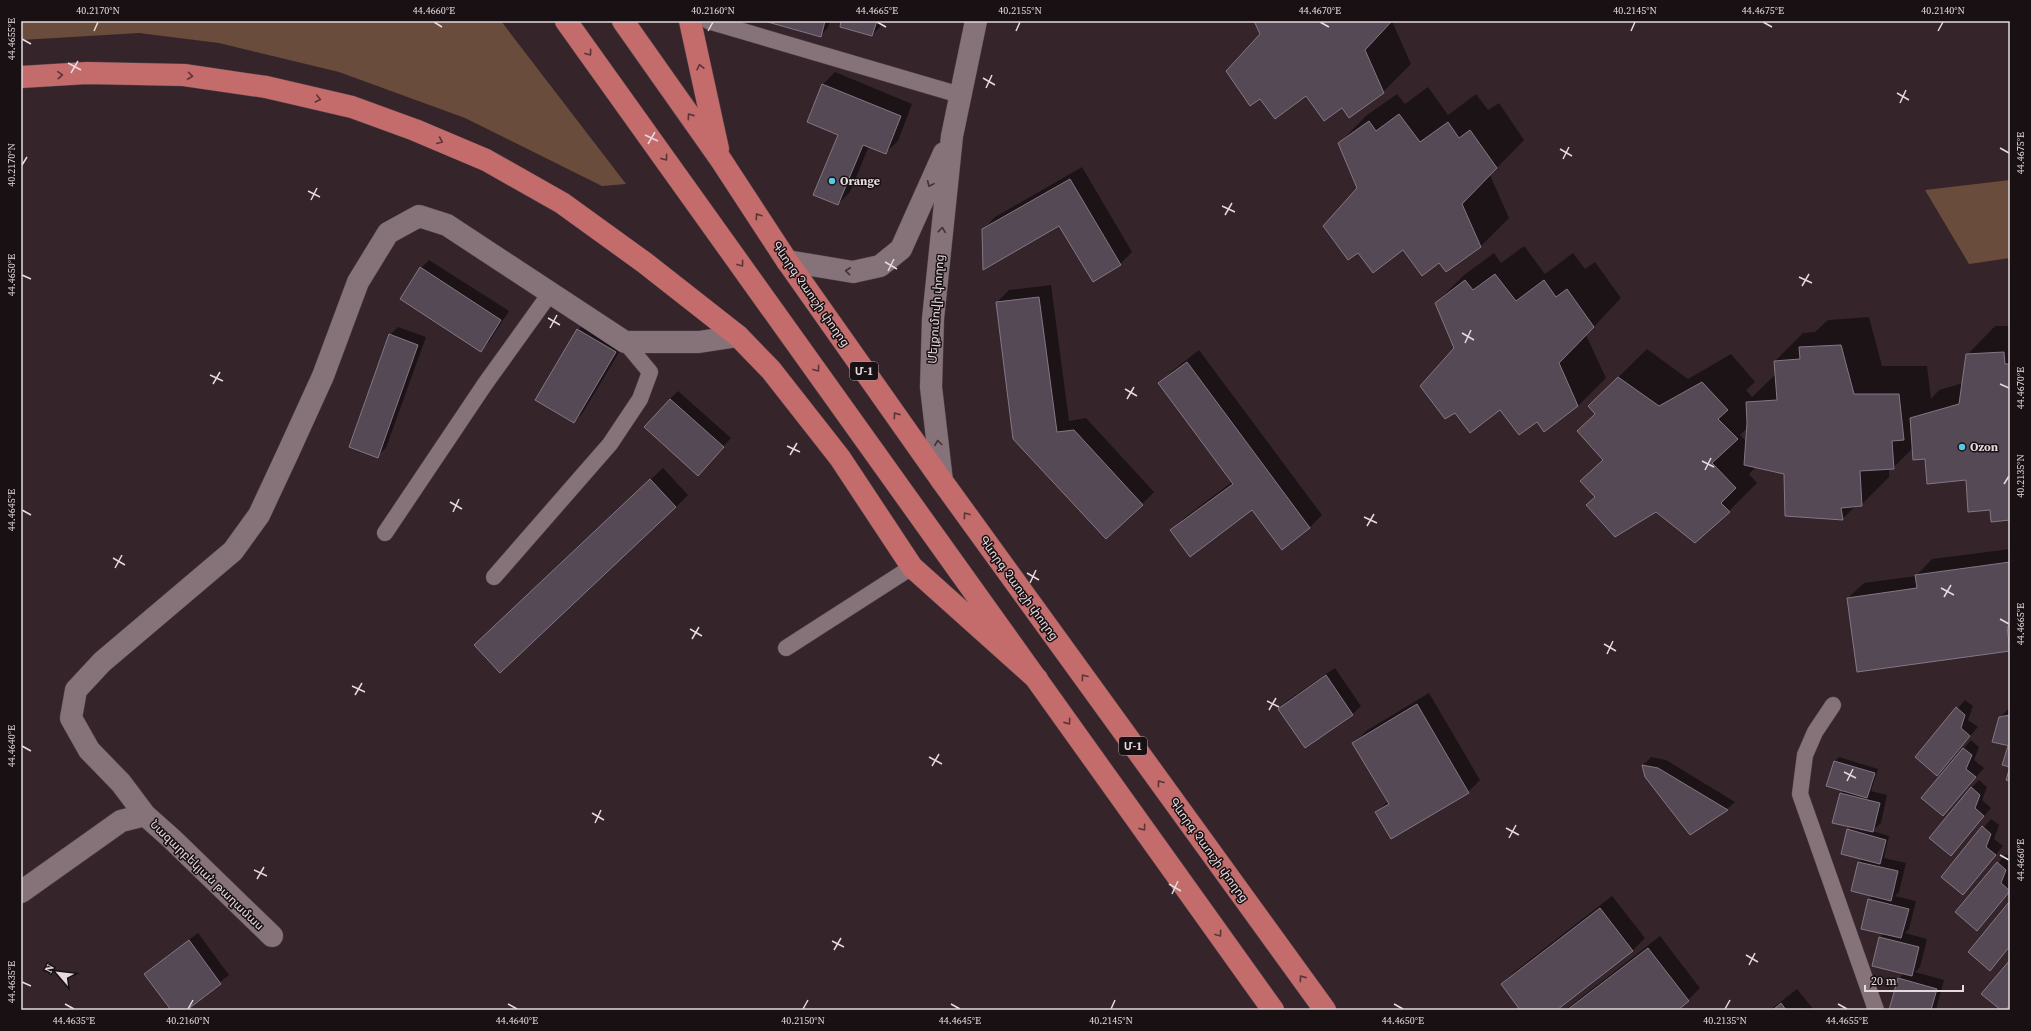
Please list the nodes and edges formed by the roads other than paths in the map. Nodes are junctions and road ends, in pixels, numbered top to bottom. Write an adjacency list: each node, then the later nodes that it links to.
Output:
1 (566, 21): 19 (highway, one-way to 19)
2 (623, 21): 9 (highway, Գևորգ Չաուշի փողոց, one-way to 2)
3 (690, 21): 9 (highway, one-way to 3)
4 (708, 21): 7 (lane)
5 (976, 21): 7 (street, Մելքումովի փողոց)
6 (21, 78): 12 (highway, one-way to 12)
7 (960, 95): 8 (street, Մելքումովի փողոց)
8 (952, 136): 10 (street, Մելքումովի փողոց, one-way to 10); 14 (street, Մելքումովի փողոց, one-way to 8)
9 (721, 160): 10 (highway, Գևորգ Չաուշի փողոց / Մ-1, one-way to 9)
10 (787, 261): 14 (highway, Գևորգ Չաուշի փողոց / Մ-1, one-way to 10)
11 (551, 292): 13 (street); 15 (lane); 21 (street)
12 (738, 336): 13 (street); 16 (highway)
13 (624, 342): 17 (lane)
14 (942, 482): 25 (highway, Գևորգ Չաուշի փողոց / Մ-1, one-way to 14)
15 (385, 533)
16 (912, 568): 18 (lane); 19 (highway)
17 (494, 577)
18 (786, 648)
19 (1037, 679): 24 (highway, one-way to 24)
20 (1832, 705): 26 (lane)
21 (145, 816): 22 (street, Նազարբեկյան թաղամաս); 23 (street, Նազարբեկյան թաղամաս)
22 (21, 892)
23 (272, 936)
24 (1273, 1010)
25 (1325, 1010)
26 (1876, 1010)

